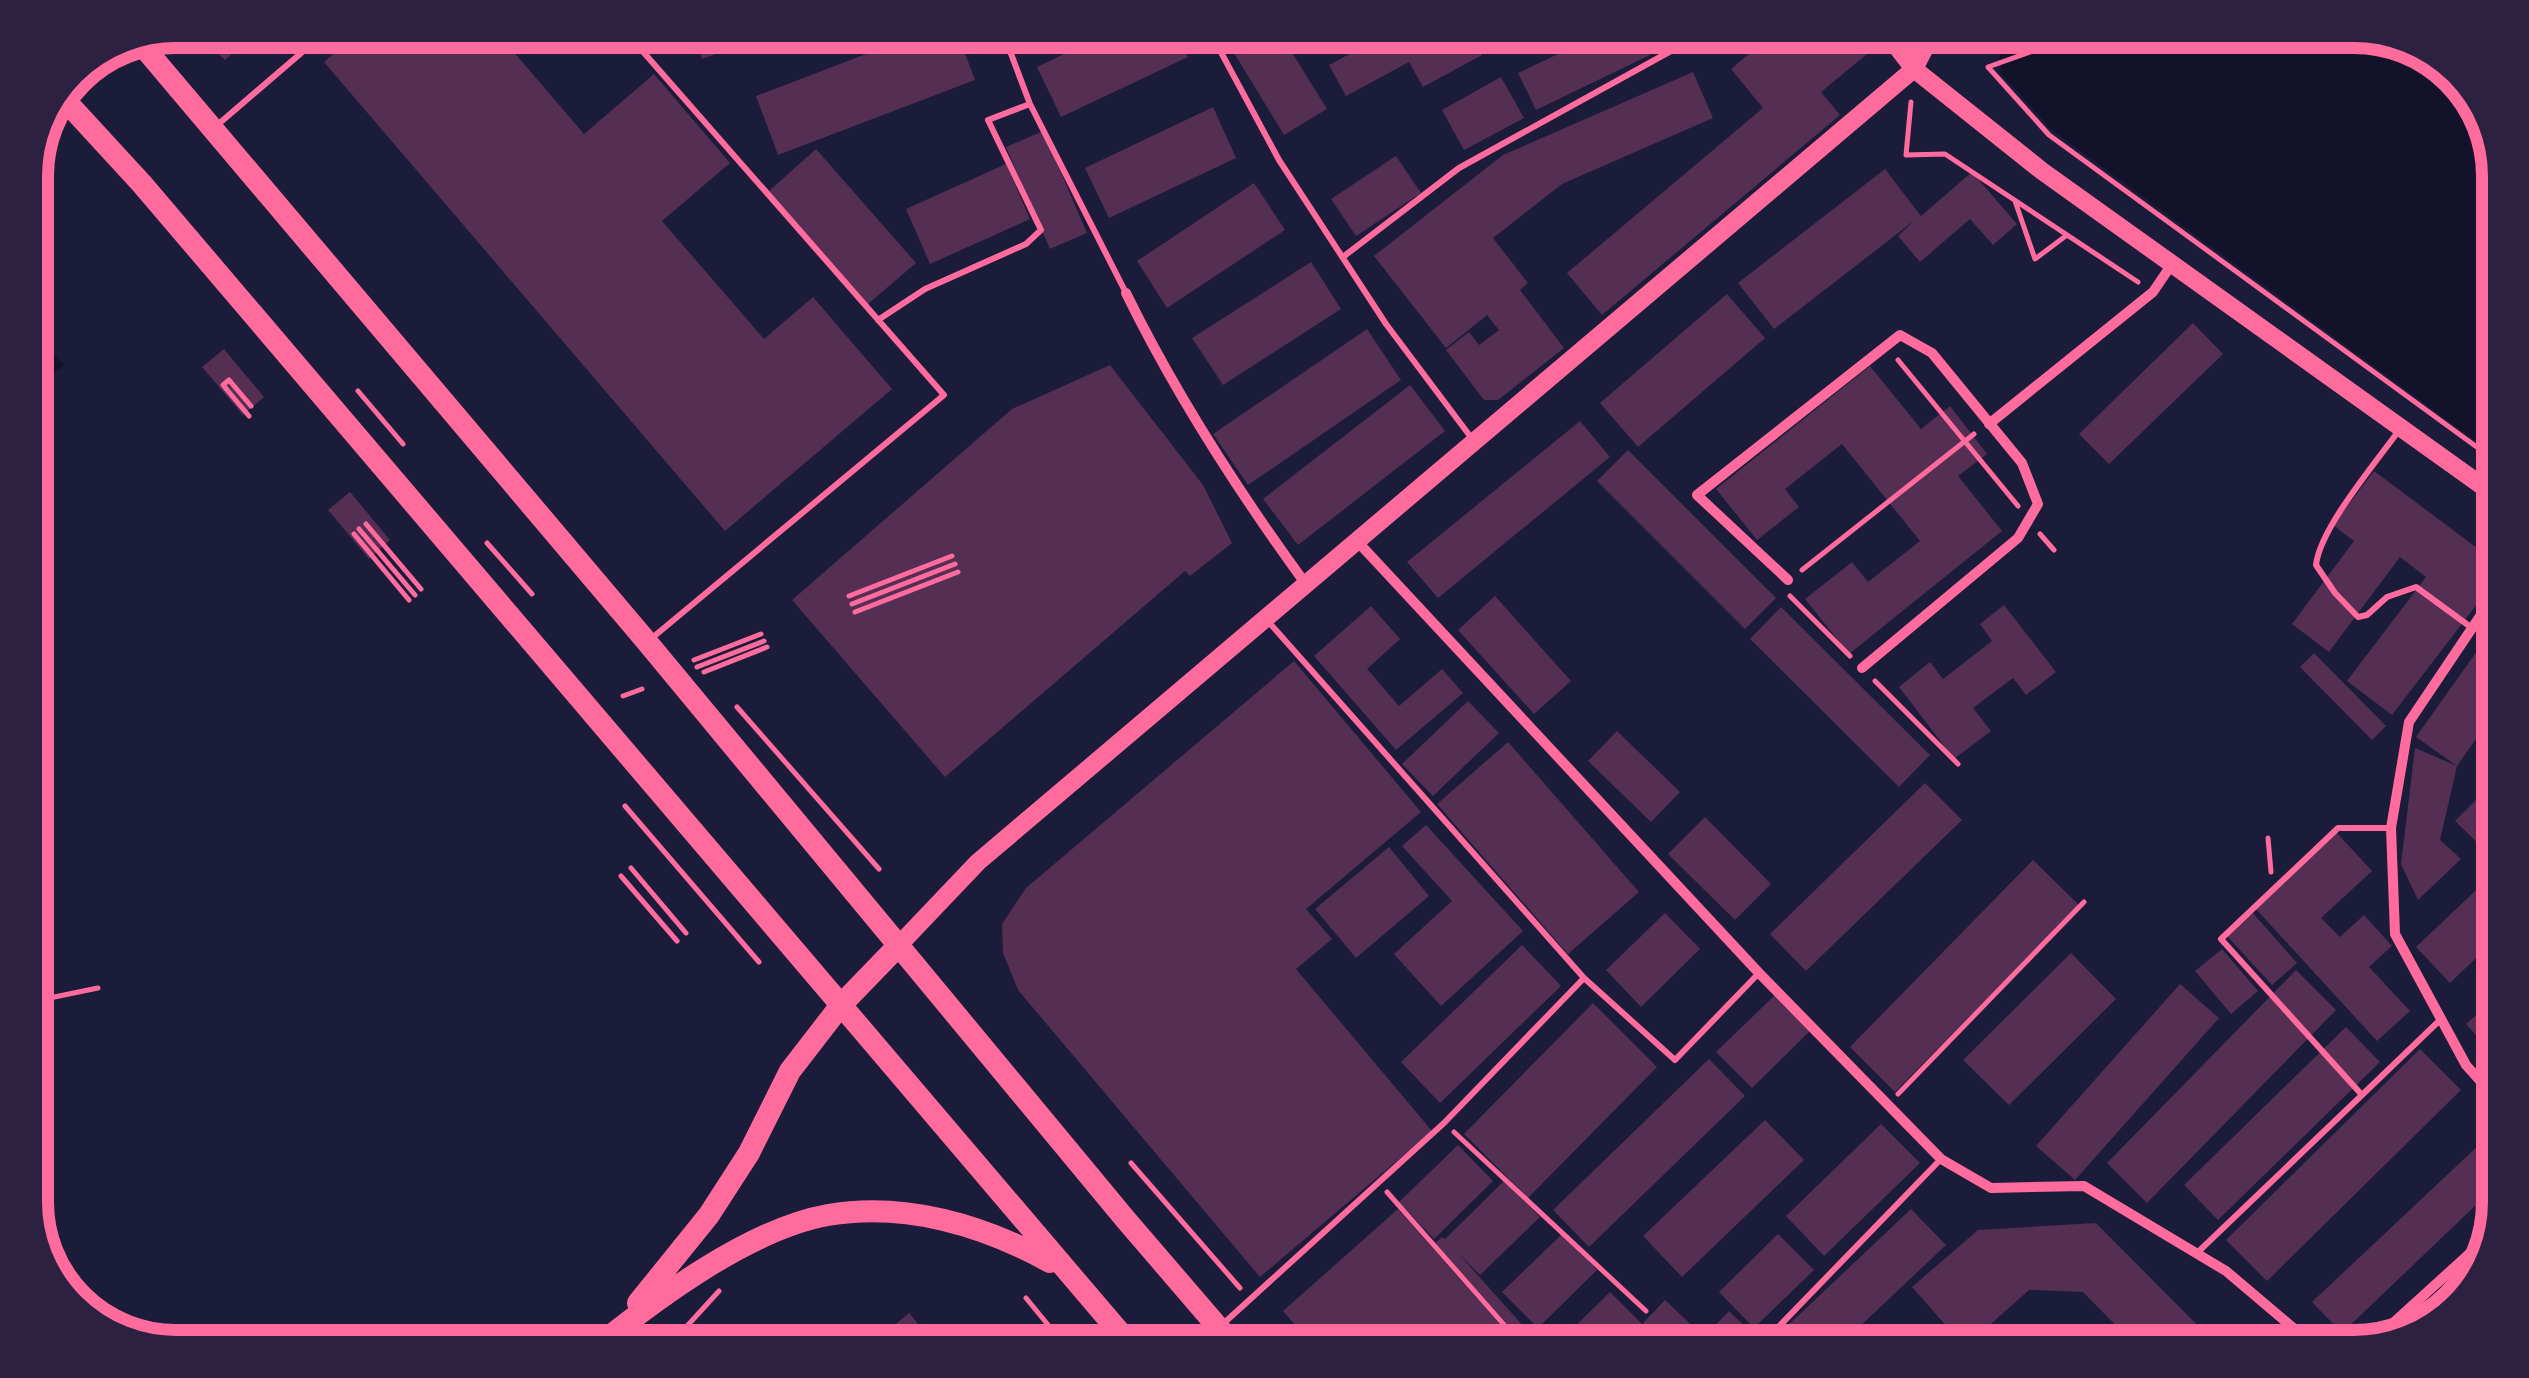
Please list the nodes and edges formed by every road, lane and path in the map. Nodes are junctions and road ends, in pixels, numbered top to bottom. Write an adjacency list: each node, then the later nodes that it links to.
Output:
1 (307, 48): 13 (lane)
2 (640, 48): 20 (lane)
3 (1009, 48): 11 (lane)
4 (1219, 48): 16 (lane)
5 (1676, 48): 16 (lane)
6 (1898, 48): 10 (main road)
7 (1925, 48): 10 (main road)
8 (2036, 48): 30 (path)
9 (147, 51): 13 (highway)
10 (1914, 69): 14 (path); 17 (main road); 27 (main road)
11 (1030, 104): 19 (lane); 20 (lane)
12 (69, 105): 70 (highway)
13 (212, 128): 48 (highway)
14 (2015, 201): 15 (path); 15 (path)
15 (2067, 234): 18 (path)
16 (1342, 257): 27 (lane)
17 (2172, 264): 18 (street); 26 (main road)
18 (2153, 292): 25 (street)
19 (1126, 293): 41 (street)
20 (878, 320): 48 (lane)
21 (1886, 346): 25 (street); 28 (path); 40 (street)
22 (358, 392): 29 (path)
23 (251, 406): 24 (path)
24 (249, 416)
25 (1984, 428): 28 (path); 50 (street)
26 (2401, 428): 32 (main road); 46 (lane)
27 (1474, 442): 35 (main road)
28 (1965, 442): 31 (path); 40 (path)
29 (404, 444)
30 (2481, 450)
31 (1991, 474)
32 (2481, 485)
33 (366, 524): 34 (path)
34 (356, 532)
35 (1356, 540): 41 (main road); 66 (street)
36 (487, 543): 42 (path)
37 (952, 556): 43 (path)
38 (956, 564): 39 (path)
39 (958, 572)
40 (1788, 580)
41 (1305, 583): 45 (main road)
42 (532, 594)
43 (850, 596)
44 (2481, 614): 46 (street)
45 (1266, 618): 64 (main road); 67 (lane)
46 (2472, 628): 55 (street)
47 (764, 641): 49 (path)
48 (648, 642): 64 (highway)
49 (702, 665)
50 (1862, 668)
51 (642, 689): 52 (path)
52 (623, 696)
53 (737, 707): 58 (path)
54 (625, 806): 65 (path)
55 (2392, 828): 60 (lane); 71 (street)
56 (2268, 838): 60 (path)
57 (631, 868): 62 (path)
58 (879, 869)
59 (621, 876): 63 (path)
60 (2273, 890): 73 (lane)
61 (2084, 902): 74 (path)
62 (686, 934)
63 (677, 941)
64 (899, 945): 70 (highway); 87 (highway)
65 (759, 962)
66 (1759, 972): 67 (lane); 74 (street)
67 (1584, 978): 75 (lane)
68 (98, 988): 69 (path)
69 (48, 998)
70 (842, 1005): 81 (highway); 88 (highway)
71 (2441, 1019): 72 (street); 73 (lane)
72 (2482, 1083)
73 (2362, 1096): 80 (lane)
74 (1888, 1103): 76 (street)
75 (1444, 1123): 78 (lane); 85 (path)
76 (1941, 1159): 80 (street); 94 (lane)
77 (1131, 1163): 83 (path)
78 (1379, 1182): 87 (lane); 93 (path)
79 (2471, 1252): 86 (street)
80 (2197, 1254): 95 (street)
81 (1066, 1272): 89 (highway); 92 (highway)
82 (730, 1278): 90 (path)
83 (1242, 1290)
84 (1026, 1298): 91 (path)
85 (1646, 1311)
86 (2392, 1324)
87 (1219, 1328)
88 (612, 1330)
89 (618, 1330)
90 (683, 1330)
91 (1052, 1330)
92 (1116, 1330)
93 (1509, 1330)
94 (1775, 1330)
95 (2296, 1330)

